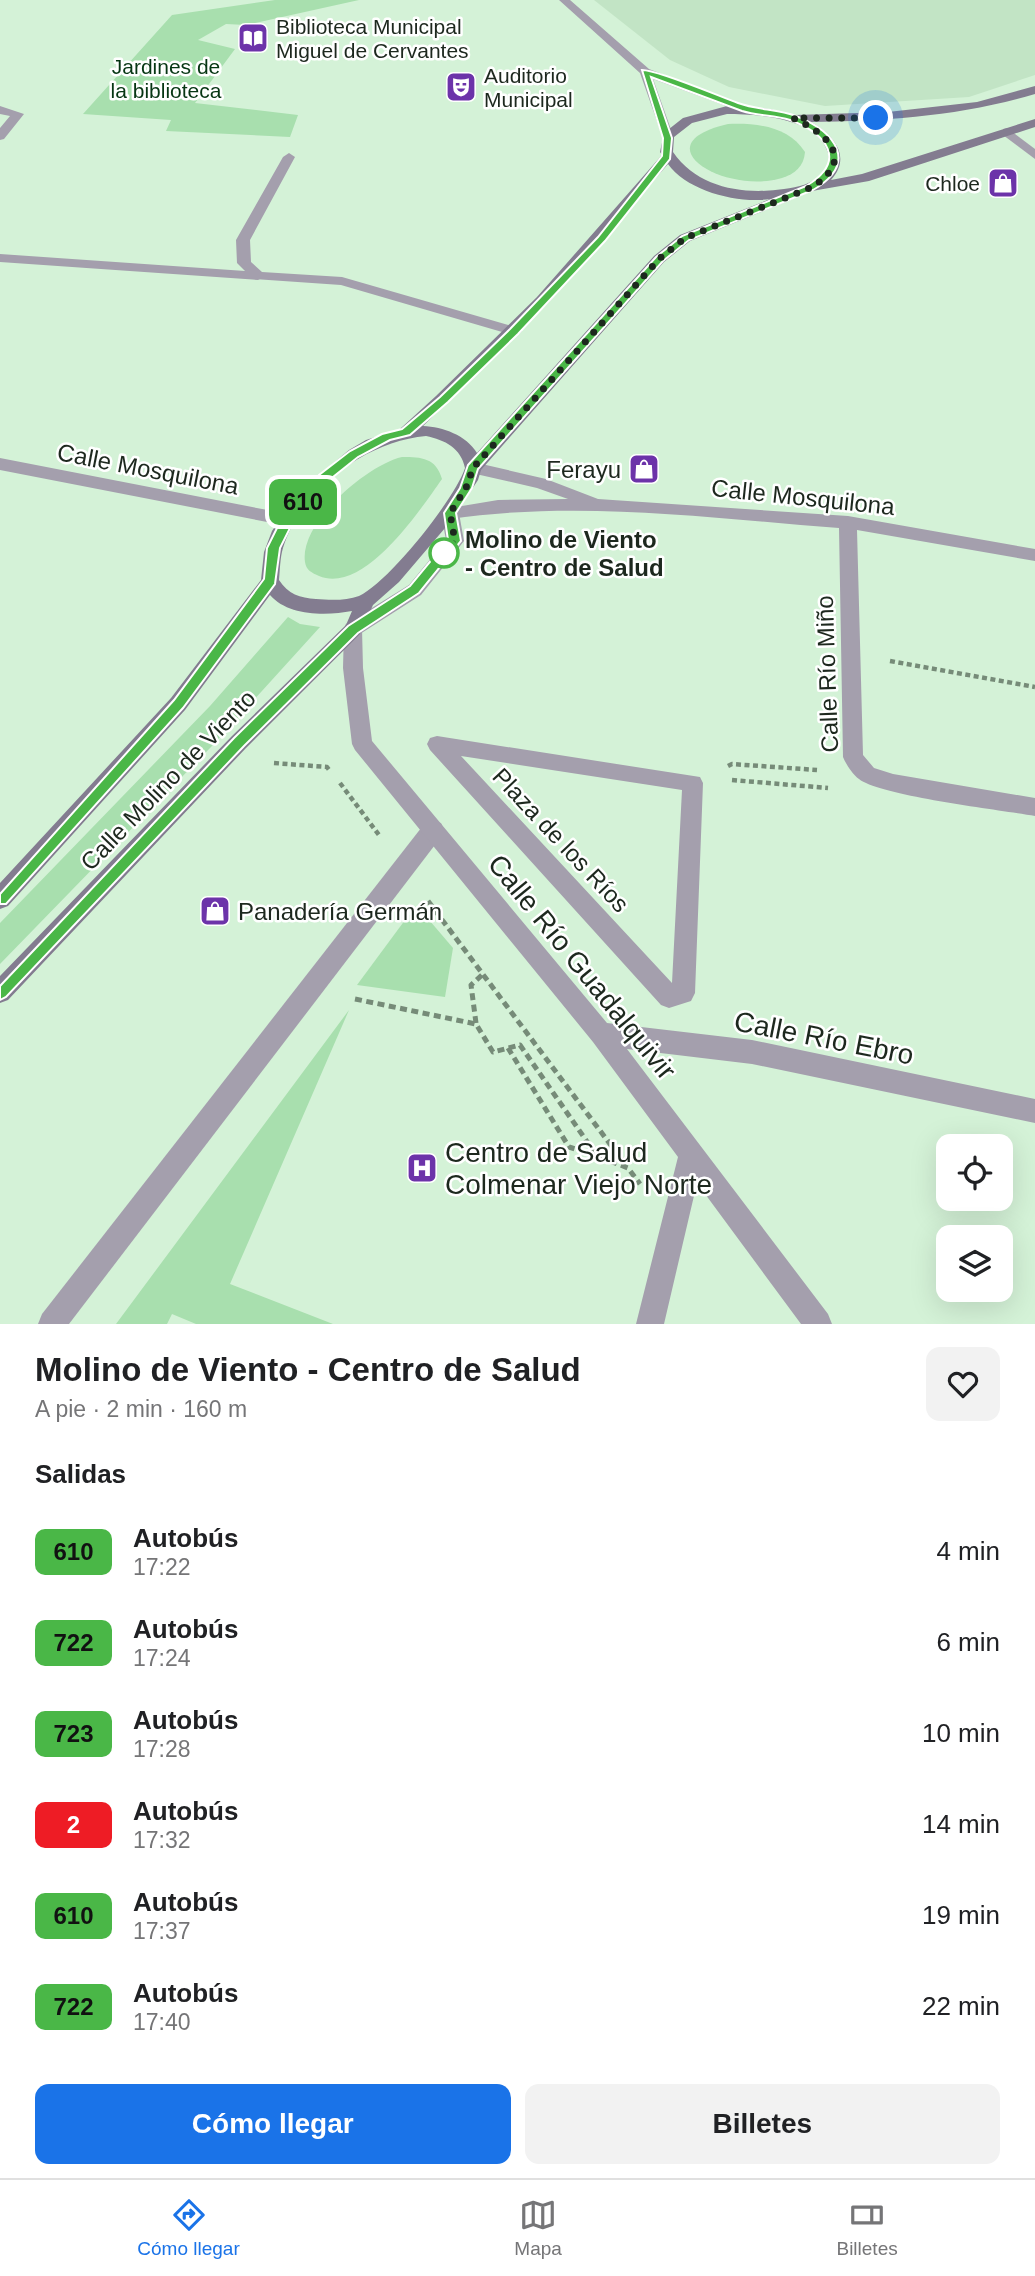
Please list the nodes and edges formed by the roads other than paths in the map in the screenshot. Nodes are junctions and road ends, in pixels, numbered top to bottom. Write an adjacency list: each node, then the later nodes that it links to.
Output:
1 (564, 0): 2 (street)
2 (645, 72): 5 (street); 10 (street)
3 (1035, 90): 6 (main road)
4 (0, 110): 9 (street)
5 (749, 110): 6 (main road); 10 (main road)
6 (793, 118): 14 (main road)
7 (1035, 122): 8 (main road)
8 (1007, 132): 11 (street); 14 (main road)
9 (0, 136)
10 (668, 138): 13 (main road)
11 (1035, 155)
12 (289, 157): 16 (street)
13 (667, 157): 14 (main road); 17 (main road)
14 (810, 188): 20 (main road)
15 (0, 258): 16 (street)
16 (258, 276): 17 (street)
17 (514, 331): 18 (main road)
18 (406, 432): 20 (main road); 23 (main road)
19 (0, 464): 23 (street, Calle Mosquilona)
20 (473, 468): 21 (street, Calle Mosquilona); 22 (main road)
21 (606, 505): 22 (street, Calle Mosquilona); 24 (street, Calle Mosquilona)
22 (450, 513): 27 (main road); 28 (street)
23 (288, 520): 26 (main road)
24 (848, 522): 25 (street, Calle Mosquilona); 30 (street, Calle Río Miño)
25 (1035, 555)
26 (270, 580): 27 (main road); 32 (main road, Calle Molino de Viento)
27 (366, 600): 28 (main road, Calle Molino de Viento)
28 (353, 629): 31 (street, Calle Río Guadalquivir); 33 (main road, Calle Molino de Viento)
29 (693, 783): 29 (street, Plaza de los Ríos)
30 (1035, 807)
31 (433, 830): 34 (street, Calle Río Guadalquivir); 37 (street)
32 (0, 899)
33 (0, 992)
34 (601, 1034): 35 (street, Calle Río Ebro); 36 (street, Calle Río Guadalquivir)
35 (1035, 1111)
36 (691, 1155): 38 (street); 39 (street, Calle Río Guadalquivir)
37 (52, 1324)
38 (650, 1324)
39 (818, 1324)

